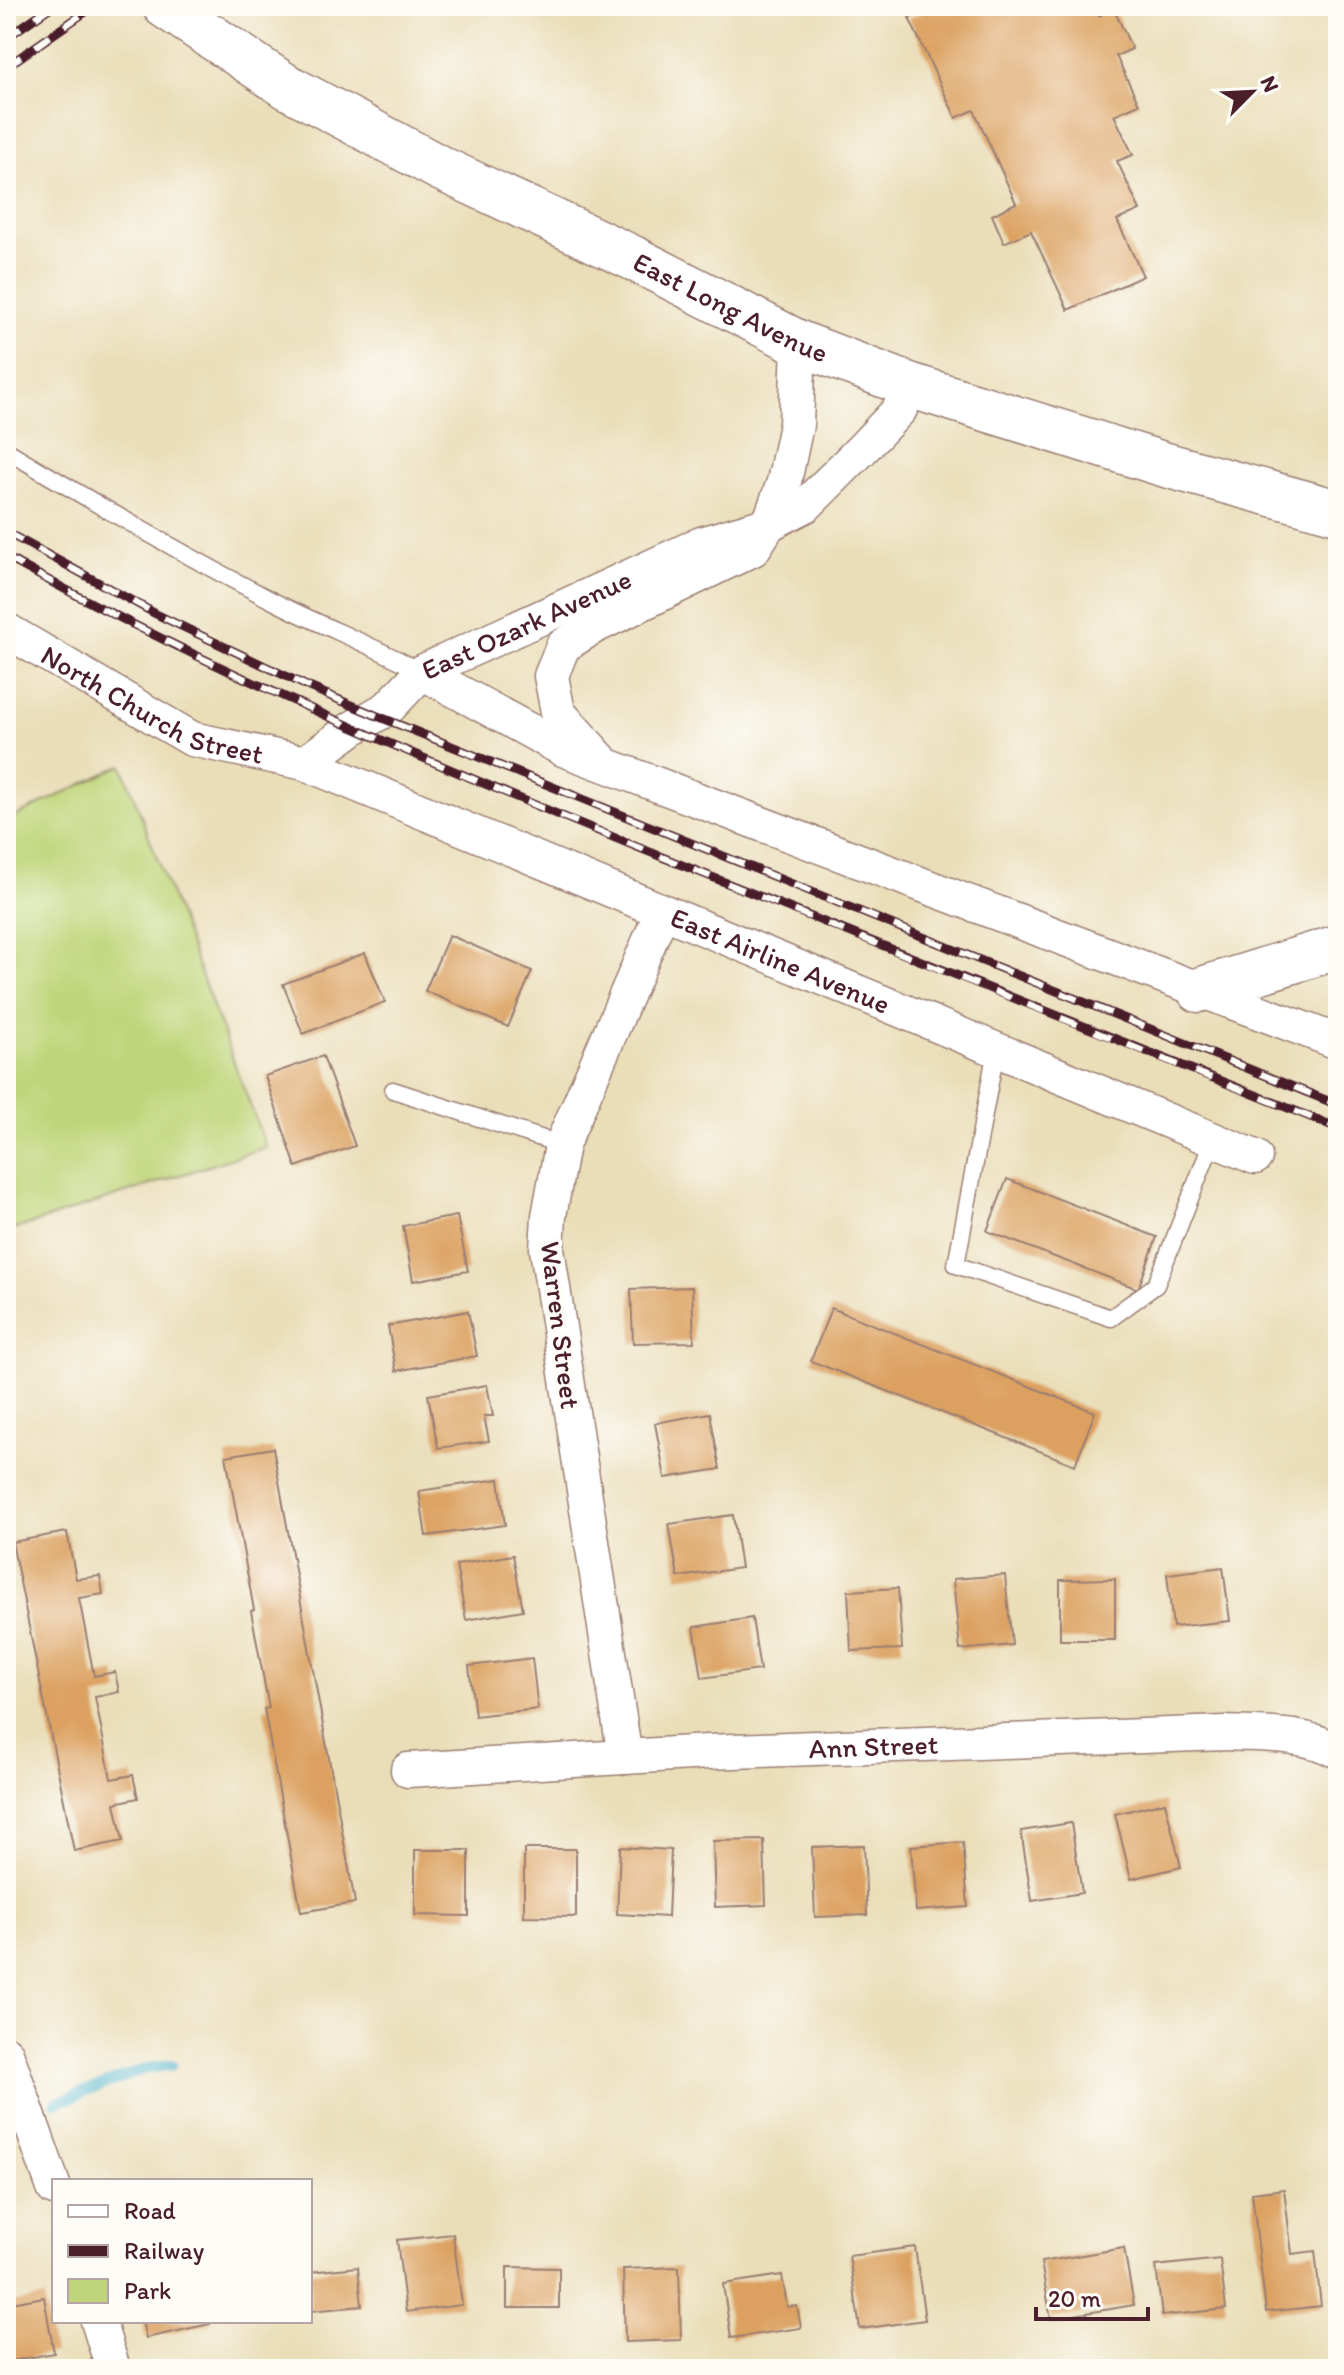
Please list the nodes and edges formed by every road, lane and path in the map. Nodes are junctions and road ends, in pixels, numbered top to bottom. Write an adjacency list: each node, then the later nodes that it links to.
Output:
1 (165, 6): 2 (main road, East Long Avenue)
2 (799, 343): 3 (main road, East Long Avenue); 6 (street)
3 (912, 386): 5 (main road, East Long Avenue); 6 (street, East Ozark Avenue)
4 (6, 450): 8 (lane)
5 (1338, 512)
6 (769, 524): 8 (street, East Ozark Avenue); 10 (street)
7 (6, 630): 9 (street, North Church Street)
8 (422, 672): 9 (street, East Ozark Avenue); 10 (street)
9 (305, 763): 11 (street, East Airline Avenue)
10 (605, 764): 13 (street)
11 (662, 912): 15 (street, East Airline Avenue); 18 (street, Warren Street)
12 (1338, 947): 13 (main road)
13 (1199, 990): 14 (street)
14 (1338, 1042)
15 (996, 1050): 17 (street, East Airline Avenue); 17 (lane)
16 (393, 1090): 18 (lane)
17 (1213, 1140): 19 (street, East Airline Avenue)
18 (562, 1145): 21 (street, Warren Street)
19 (1255, 1157)
20 (1338, 1751): 21 (street, Ann Street)
21 (625, 1757): 22 (street, Ann Street)
22 (408, 1770)
23 (6, 2053): 24 (street)
24 (52, 2182)
25 (99, 2323): 26 (street)
26 (113, 2369)

